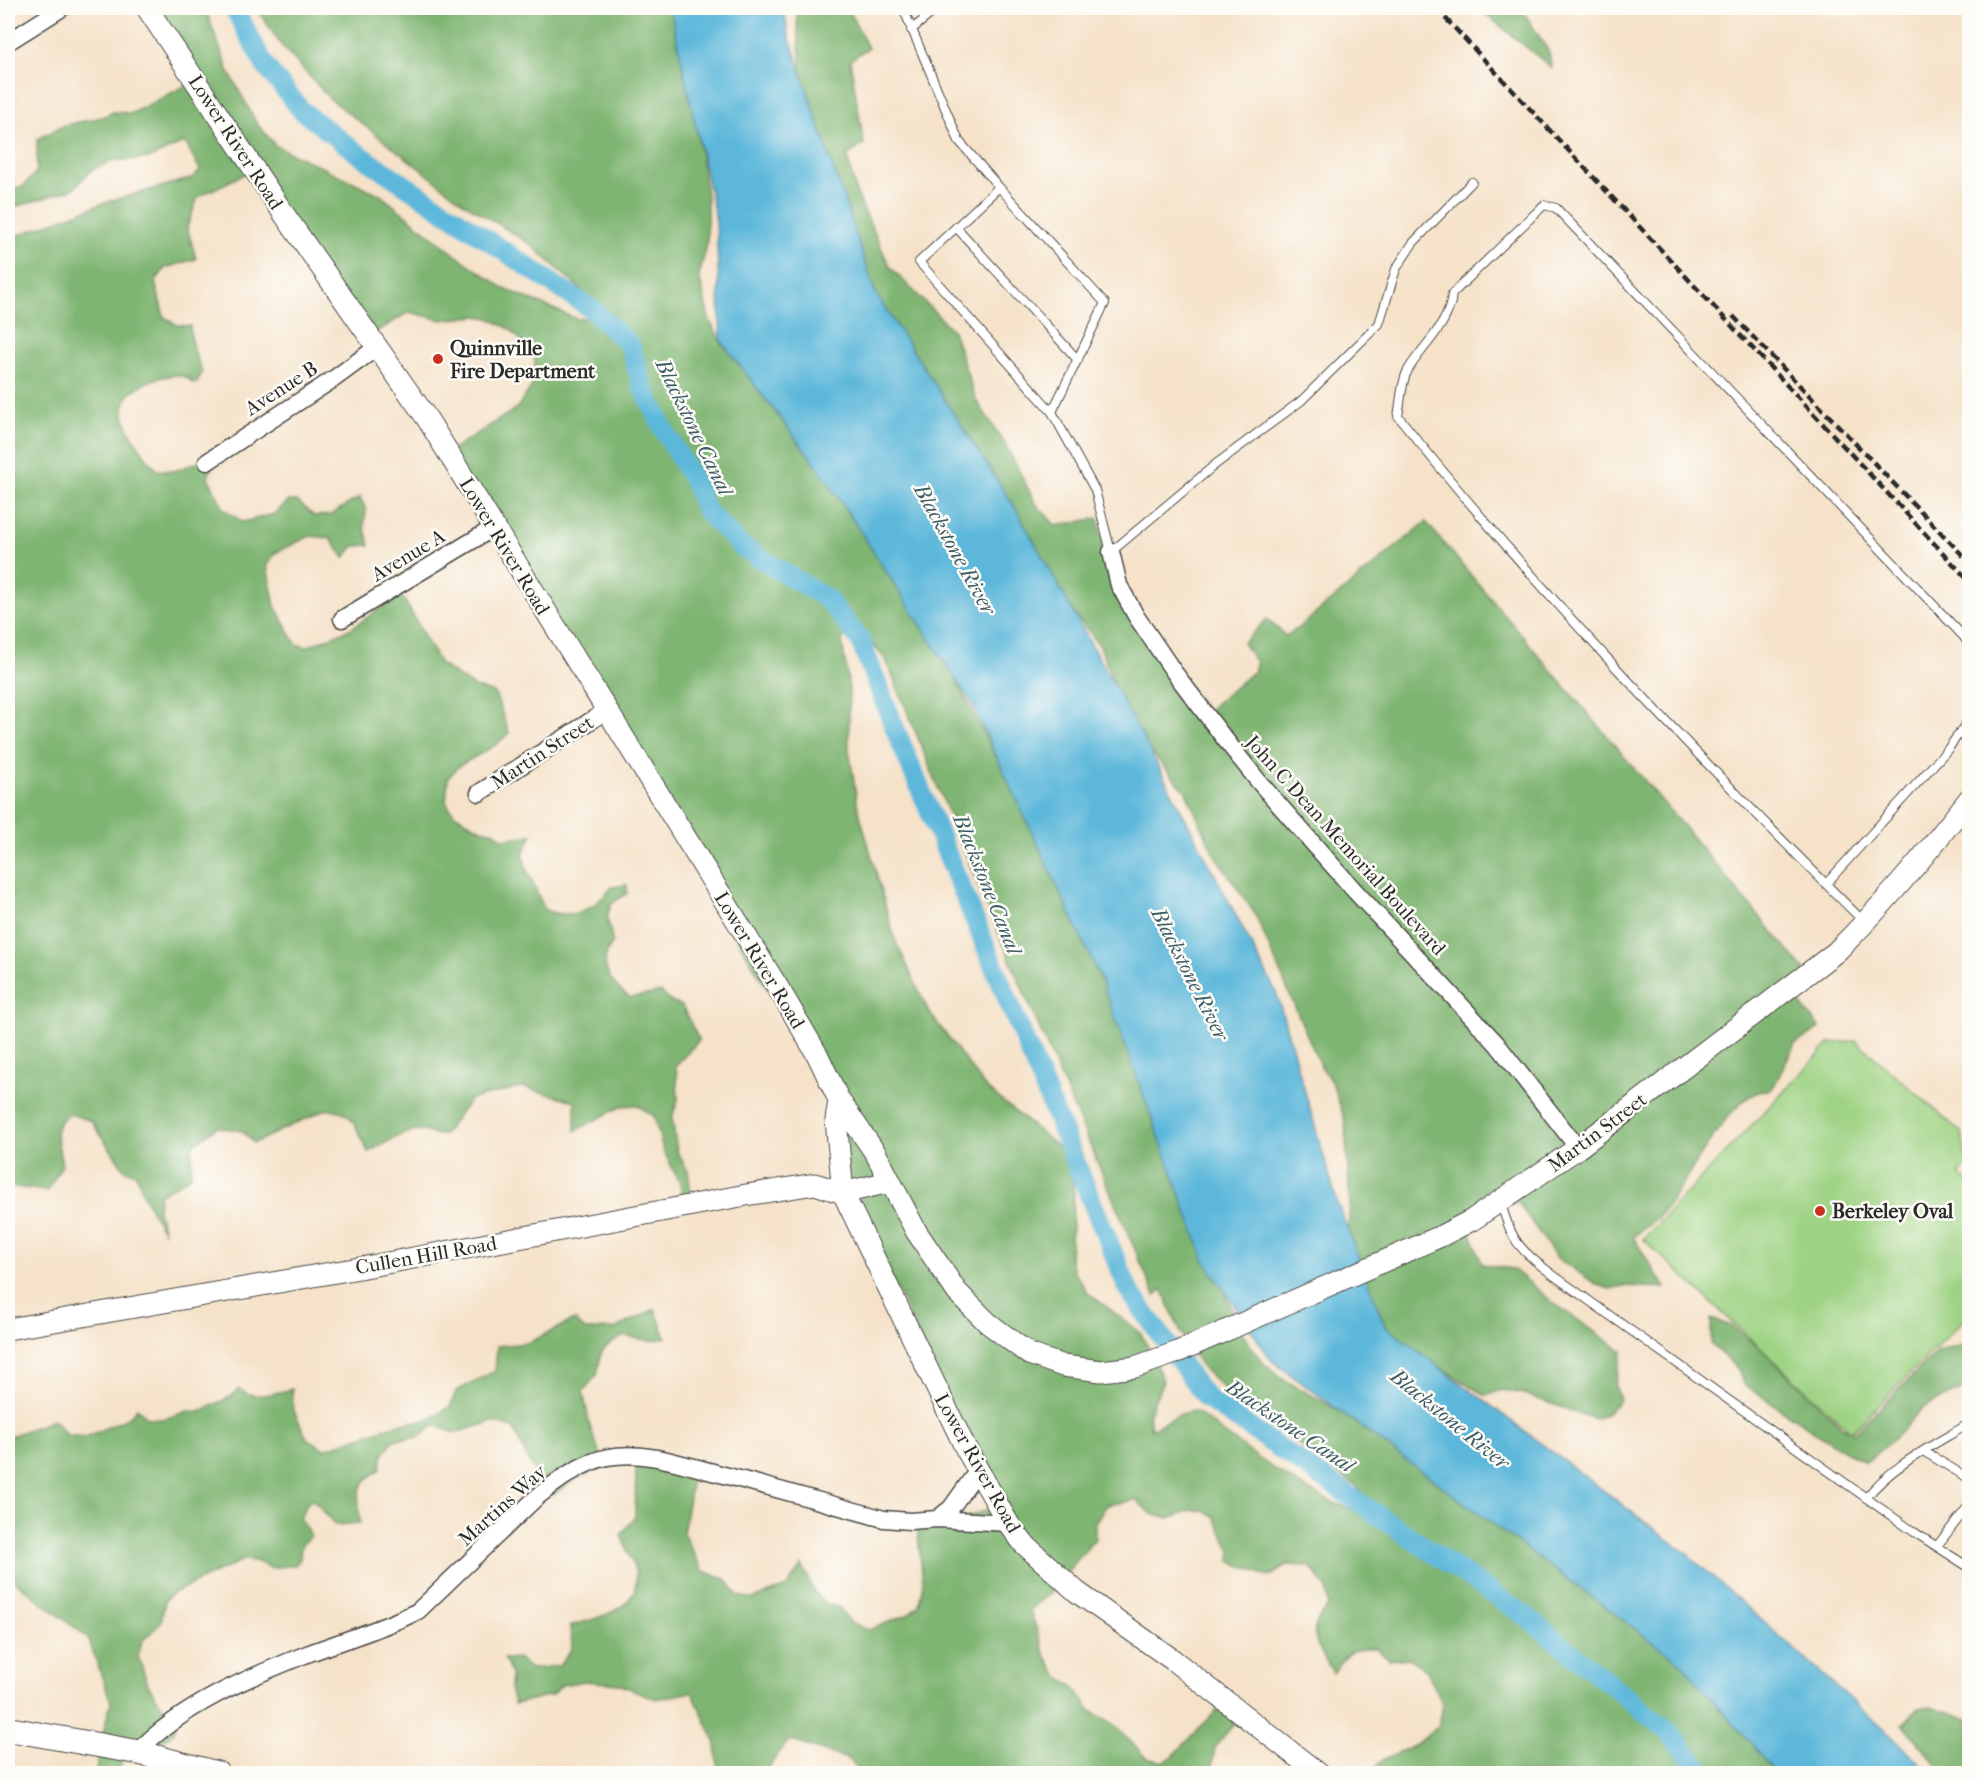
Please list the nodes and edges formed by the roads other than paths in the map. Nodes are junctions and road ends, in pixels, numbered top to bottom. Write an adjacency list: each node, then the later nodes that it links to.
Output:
1 (62, 8): 6 (street)
2 (147, 8): 10 (street, Lower River Road)
3 (903, 8): 5 (lane)
4 (938, 8): 5 (lane)
5 (911, 30): 8 (lane)
6 (8, 42)
7 (1472, 182): 15 (lane)
8 (999, 186): 9 (lane); 11 (lane)
9 (956, 227): 11 (lane); 12 (lane)
10 (376, 348): 13 (street, Avenue B); 14 (street, Lower River Road)
11 (1078, 360): 12 (lane)
12 (1052, 412): 15 (lane)
13 (207, 462)
14 (495, 527): 16 (street, Avenue A); 18 (street, Lower River Road)
15 (1111, 552): 25 (street, John C Dean Memorial Boulevard)
16 (342, 619)
17 (1970, 647): 22 (lane)
18 (606, 711): 20 (street, Martin Street); 24 (street, Lower River Road)
19 (1970, 718): 22 (lane)
20 (479, 793)
21 (1970, 798): 23 (street, Martin Street)
22 (1826, 884): 23 (lane)
23 (1865, 924): 25 (street, Martin Street)
24 (839, 1100): 26 (street, Lower River Road); 27 (street, Lower River Road)
25 (1578, 1148): 28 (street, Martin Street)
26 (889, 1182): 27 (street); 30 (street, Lower River Road)
27 (843, 1193): 29 (street, Cullen Hill Road); 33 (street, Lower River Road)
28 (1501, 1203): 30 (street, Martin Street); 35 (lane)
29 (8, 1329)
30 (1152, 1362)
31 (1970, 1423): 32 (lane)
32 (1923, 1451): 34 (lane); 35 (lane)
33 (978, 1470): 37 (street); 38 (street, Lower River Road)
34 (1970, 1486)
35 (1866, 1498): 39 (lane)
36 (1970, 1504): 39 (lane)
37 (937, 1519): 38 (street, Martins Way); 42 (street, Martins Way)
38 (1008, 1523): 44 (street, Lower River Road)
39 (1937, 1546): 40 (lane)
40 (1970, 1568)
41 (8, 1729): 42 (main road)
42 (137, 1752): 43 (main road)
43 (219, 1773)
44 (1319, 1773)

